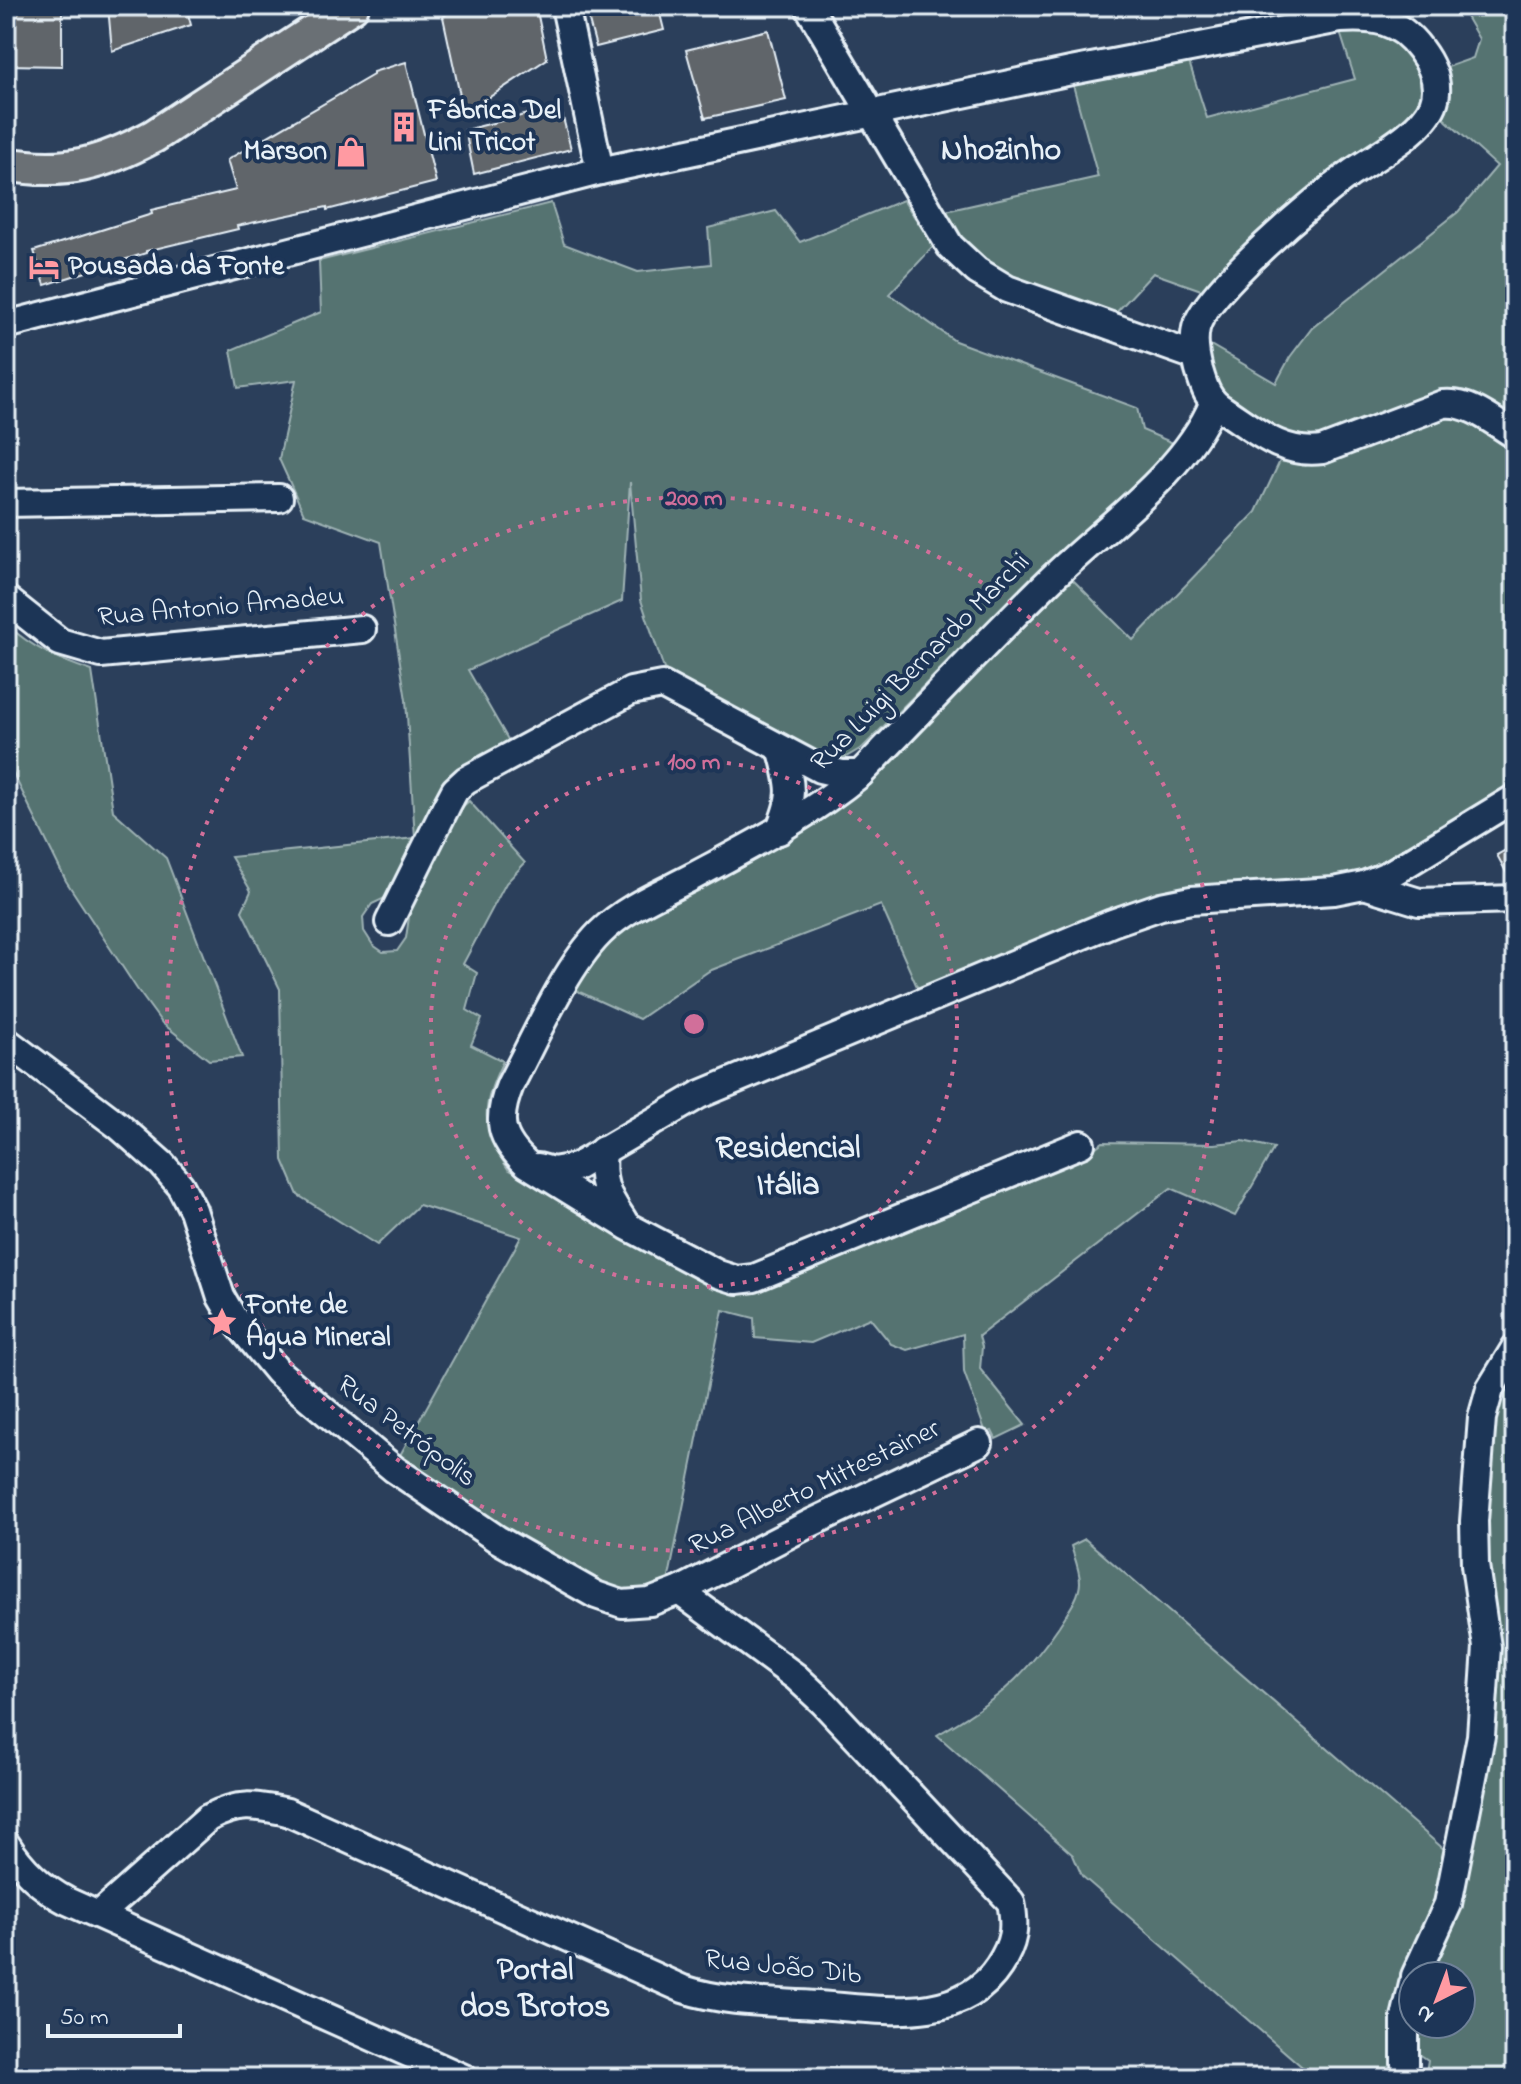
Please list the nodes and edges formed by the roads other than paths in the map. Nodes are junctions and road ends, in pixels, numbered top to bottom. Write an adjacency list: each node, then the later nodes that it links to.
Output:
1 (352, 6): 5 (main road)
2 (565, 6): 6 (street)
3 (808, 6): 4 (street)
4 (870, 114): 6 (street); 8 (street); 8 (street)
5 (6, 164)
6 (600, 171): 7 (street)
7 (6, 325)
8 (1195, 356): 9 (street)
9 (1213, 404): 10 (street); 16 (street, Rua Luigi Bernardo Marchi)
10 (1515, 435)
11 (279, 498): 12 (street)
12 (6, 503)
13 (6, 599): 14 (street, Rua Antonio Amadeu)
14 (362, 629)
15 (782, 751): 16 (street); 18 (street); 21 (street)
16 (860, 774): 18 (street, Rua Luigi Bernardo Marchi)
17 (1515, 798): 19 (street)
18 (779, 831): 25 (street, Rua Luigi Bernardo Marchi)
19 (1364, 885): 20 (street); 24 (street)
20 (1515, 899)
21 (389, 922)
22 (6, 1041): 29 (street, Rua Petrópolis)
23 (1081, 1144): 26 (street, Rua Luigi Bernardo Marchi)
24 (603, 1150): 25 (street); 26 (street)
25 (527, 1164): 26 (street, Rua Luigi Bernardo Marchi)
26 (627, 1226)
27 (1515, 1348): 32 (street)
28 (979, 1443): 29 (street, Rua Alberto Mittestainer)
29 (679, 1591): 31 (street, Rua João Dib)
30 (9, 1858): 31 (street)
31 (100, 1914): 35 (street)
32 (1422, 1960)
33 (1405, 2040): 34 (street)
34 (1405, 2064)
35 (464, 2078)

